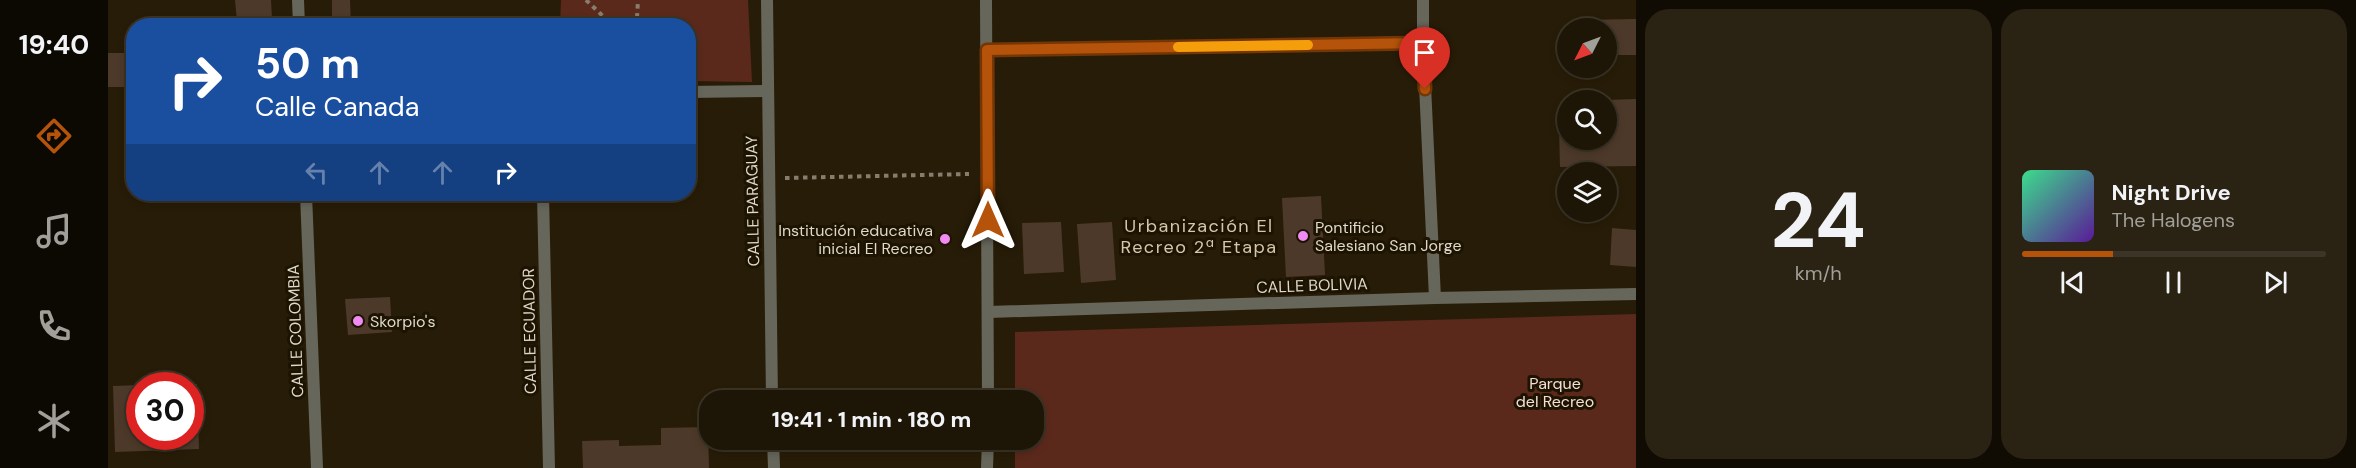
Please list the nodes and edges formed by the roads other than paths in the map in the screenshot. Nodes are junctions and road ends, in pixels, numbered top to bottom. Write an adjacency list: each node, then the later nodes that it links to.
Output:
1 (298, 0): 5 (street)
2 (767, 0): 8 (street, CALLE PARAGUAY)
3 (986, 0): 7 (street)
4 (1424, 0): 6 (street)
5 (299, 18)
6 (1423, 43): 7 (street); 13 (street)
7 (987, 50): 14 (street)
8 (767, 91): 9 (street); 15 (street, CALLE PARAGUAY)
9 (696, 92)
10 (306, 201): 19 (street, CALLE COLOMBIA)
11 (543, 201): 20 (street, CALLE ECUADOR)
12 (1636, 294): 13 (street, CALLE BOLIVIA)
13 (1435, 298): 14 (street, CALLE BOLIVIA)
14 (989, 312): 16 (street)
15 (772, 390)
16 (988, 390)
17 (773, 450): 21 (street)
18 (988, 450): 22 (street)
19 (317, 468)
20 (549, 468)
21 (774, 468)
22 (987, 468)

